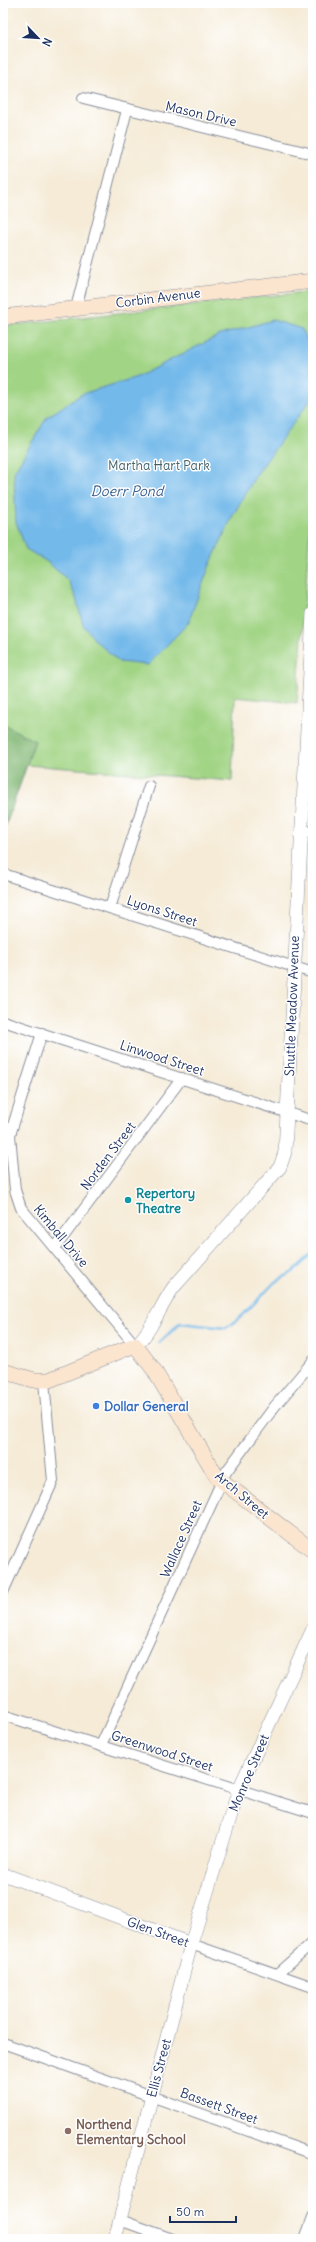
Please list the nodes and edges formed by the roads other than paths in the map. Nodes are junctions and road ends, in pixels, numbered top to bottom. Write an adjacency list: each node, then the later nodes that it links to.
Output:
1 (83, 98): 2 (street, Mason Drive)
2 (127, 110): 3 (street, Mason Drive); 5 (street)
3 (313, 154)
4 (313, 281): 5 (main road, Corbin Avenue)
5 (76, 308): 6 (main road, Corbin Avenue)
6 (3, 317)
7 (313, 613): 8 (street, Shuttle Meadow Avenue)
8 (311, 671): 10 (street, Shuttle Meadow Avenue)
9 (149, 786): 12 (street)
10 (307, 831): 13 (street, Shuttle Meadow Avenue)
11 (3, 874): 12 (street, Lyons Street)
12 (110, 908): 13 (street, Lyons Street)
13 (293, 966): 14 (street, Lyons Street); 18 (street, Shuttle Meadow Avenue)
14 (313, 973)
15 (3, 1021): 16 (street, Linwood Street)
16 (42, 1033): 17 (street, Linwood Street); 20 (street, Kimball Drive)
17 (182, 1078): 18 (street, Linwood Street); 20 (street, Norden Street)
18 (288, 1112): 19 (street, Linwood Street); 21 (street, Shuttle Meadow Avenue)
19 (313, 1121)
20 (55, 1248): 21 (street, Kimball Drive)
21 (135, 1345): 24 (main road); 25 (main road, Arch Street)
22 (313, 1361): 25 (street, Wallace Street)
23 (3, 1370): 24 (main road)
24 (44, 1381): 27 (street)
25 (222, 1481): 26 (main road, Arch Street); 30 (street, Wallace Street)
26 (313, 1551)
27 (3, 1592)
28 (313, 1629): 31 (street, Monroe Street)
29 (3, 1716): 30 (street, Greenwood Street)
30 (101, 1745): 31 (street, Greenwood Street)
31 (239, 1789): 32 (street, Greenwood Street); 35 (street, Monroe Street)
32 (313, 1813)
33 (3, 1874): 35 (street, Glen Street)
34 (313, 1942): 36 (street)
35 (191, 1944): 36 (street, Glen Street); 39 (street, Ellis Street)
36 (277, 1974): 37 (street, Glen Street)
37 (313, 1988)
38 (4, 2046): 39 (street, Bassett Street)
39 (152, 2096): 40 (street, Bassett Street); 42 (street, Ellis Street)
40 (313, 2154)
41 (313, 2217): 45 (street)
42 (120, 2220): 43 (street, Ellis Street); 44 (street)
43 (115, 2239)
44 (172, 2239)
45 (305, 2239)

